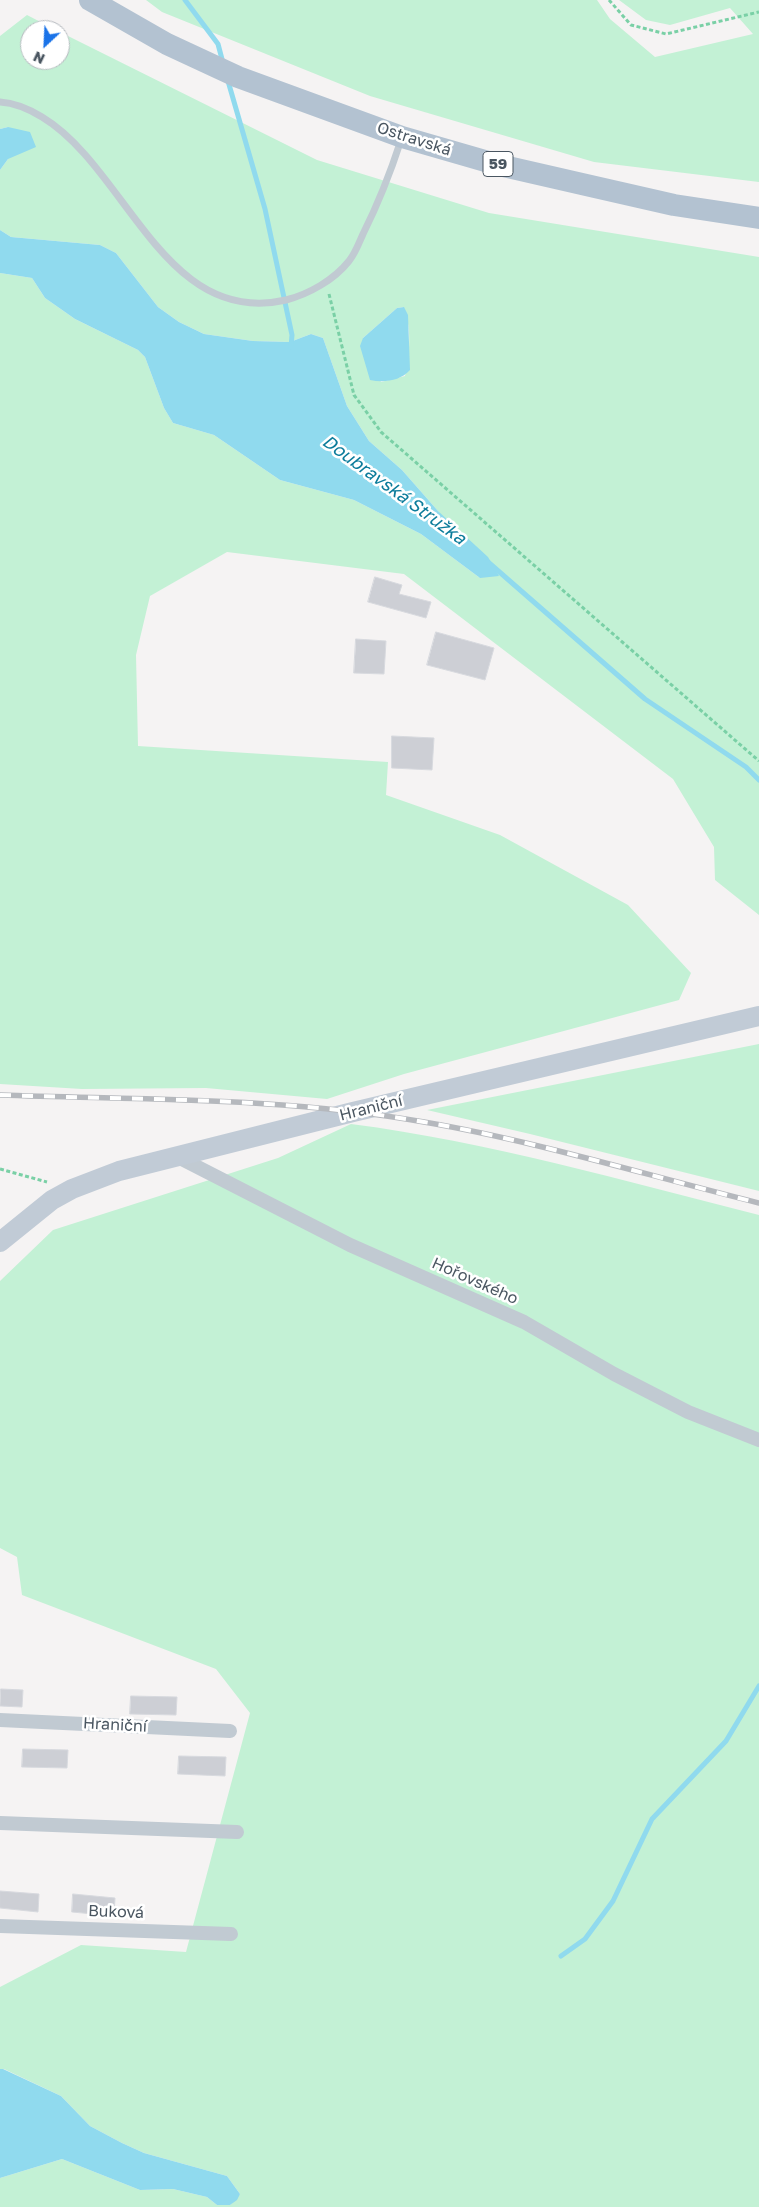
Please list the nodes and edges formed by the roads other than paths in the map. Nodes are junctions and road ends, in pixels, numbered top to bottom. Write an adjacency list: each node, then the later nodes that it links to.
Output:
1 (90, 0): 3 (main road, Ostravská / 59)
2 (0, 102): 3 (lane)
3 (402, 137): 4 (main road, Ostravská / 59)
4 (759, 218)
5 (759, 1016): 6 (main road, Hraniční)
6 (176, 1156): 7 (main road, Hraniční); 8 (street, Hořovského)
7 (0, 1242)
8 (759, 1440)
9 (0, 1720): 10 (street, Hraniční)
10 (230, 1731)
11 (0, 1823): 12 (street)
12 (238, 1832)
13 (0, 1926): 14 (street, Buková)
14 (231, 1934)

